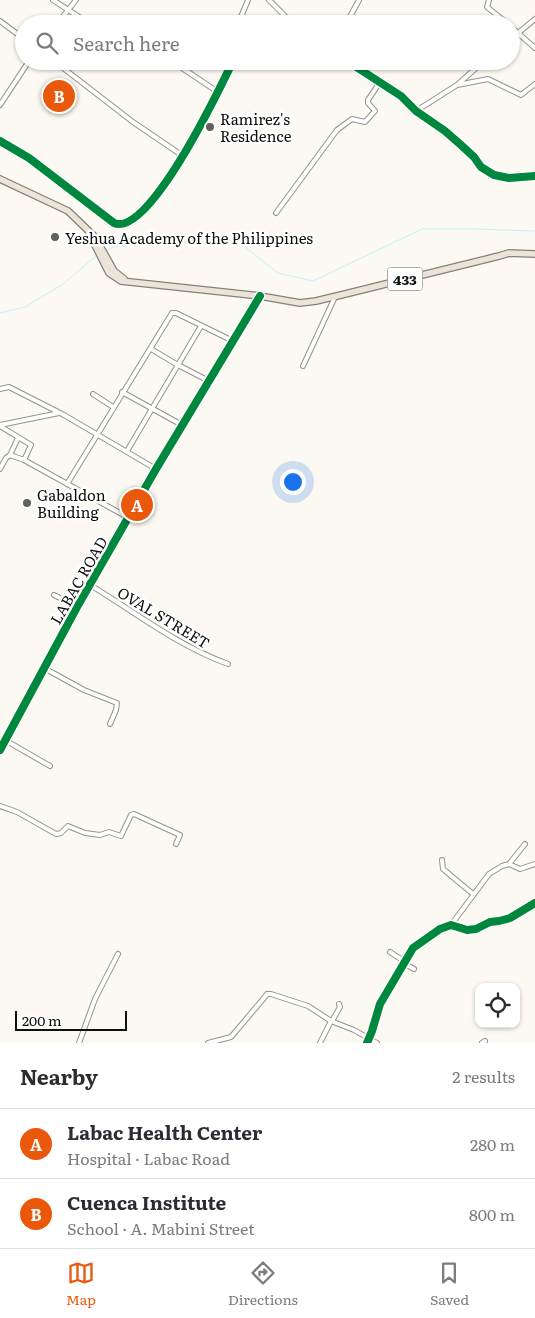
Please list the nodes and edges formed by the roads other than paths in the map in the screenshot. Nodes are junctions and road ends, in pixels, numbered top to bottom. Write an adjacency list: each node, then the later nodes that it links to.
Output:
1 (54, 0): 7 (street)
2 (76, 0): 7 (street)
3 (248, 0): 10 (street)
4 (269, 0): 11 (street)
5 (359, 0): 12 (street)
6 (489, 0): 13 (street)
7 (68, 10): 8 (street); 9 (street)
8 (64, 15)
9 (76, 15)
10 (242, 15)
11 (284, 15)
12 (351, 15)
13 (497, 15)
14 (535, 20): 17 (street)
15 (0, 21): 16 (street)
16 (15, 32)
17 (520, 33)
18 (520, 37): 19 (street)
19 (535, 48)
20 (23, 70): 30 (street)
21 (66, 70): 33 (street)
22 (185, 70): 29 (street)
23 (229, 70): 29 (street)
24 (361, 70): 26 (street)
25 (473, 70): 27 (street)
26 (380, 82): 31 (street); 36 (street)
27 (457, 84): 28 (street); 31 (street)
28 (535, 84)
29 (218, 92): 33 (street)
30 (0, 105)
31 (416, 111): 34 (street)
32 (0, 141): 33 (street)
33 (183, 156)
34 (535, 176)
35 (0, 179): 38 (main road, 433)
36 (276, 212)
37 (535, 254): 39 (main road, 433)
38 (260, 296): 39 (main road, 433); 41 (street, LABAC ROAD)
39 (335, 297): 44 (street)
40 (201, 326): 41 (street); 42 (street); 43 (street)
41 (233, 340): 45 (street, LABAC ROAD)
42 (151, 349): 43 (street); 47 (street)
43 (178, 365): 45 (street); 50 (street)
44 (304, 366)
45 (209, 381): 53 (street, LABAC ROAD)
46 (0, 388): 51 (street)
47 (122, 392): 49 (street); 50 (street)
48 (92, 394): 49 (street)
49 (113, 407): 54 (street)
50 (152, 409): 53 (street); 56 (street)
51 (60, 413): 52 (street); 54 (street)
52 (0, 425): 55 (street)
53 (182, 425): 60 (street, LABAC ROAD)
54 (97, 433): 56 (street); 61 (street)
55 (18, 438): 57 (street); 58 (street)
56 (127, 451): 60 (street)
57 (10, 456): 58 (street); 59 (street)
58 (24, 460): 61 (street)
59 (0, 469)
60 (156, 469): 62 (street, LABAC ROAD)
61 (67, 484): 62 (street)
62 (129, 518): 63 (street, LABAC ROAD)
63 (90, 585): 65 (street, LABAC ROAD); 66 (street, OVAL STREET)
64 (54, 595): 65 (street)
65 (77, 607): 67 (street, LABAC ROAD)
66 (228, 664)
67 (44, 668): 68 (street); 69 (street, LABAC ROAD)
68 (110, 724)
69 (5, 740): 70 (street, LABAC ROAD); 71 (street)
70 (0, 750)
71 (50, 766)
72 (0, 806): 73 (street)
73 (176, 844)
74 (525, 844): 76 (street)
75 (442, 860): 78 (street)
76 (509, 864): 77 (street); 78 (street)
77 (535, 864)
78 (473, 894): 80 (street)
79 (535, 903): 80 (street)
80 (450, 925): 83 (street)
81 (390, 952): 83 (street)
82 (118, 954): 88 (street)
83 (404, 962): 84 (street); 87 (street)
84 (414, 969)
85 (339, 1004): 86 (street)
86 (331, 1021): 87 (street); 89 (street); 90 (street)
87 (368, 1041): 91 (street)
88 (79, 1043)
89 (208, 1043)
90 (320, 1043)
91 (377, 1043)

